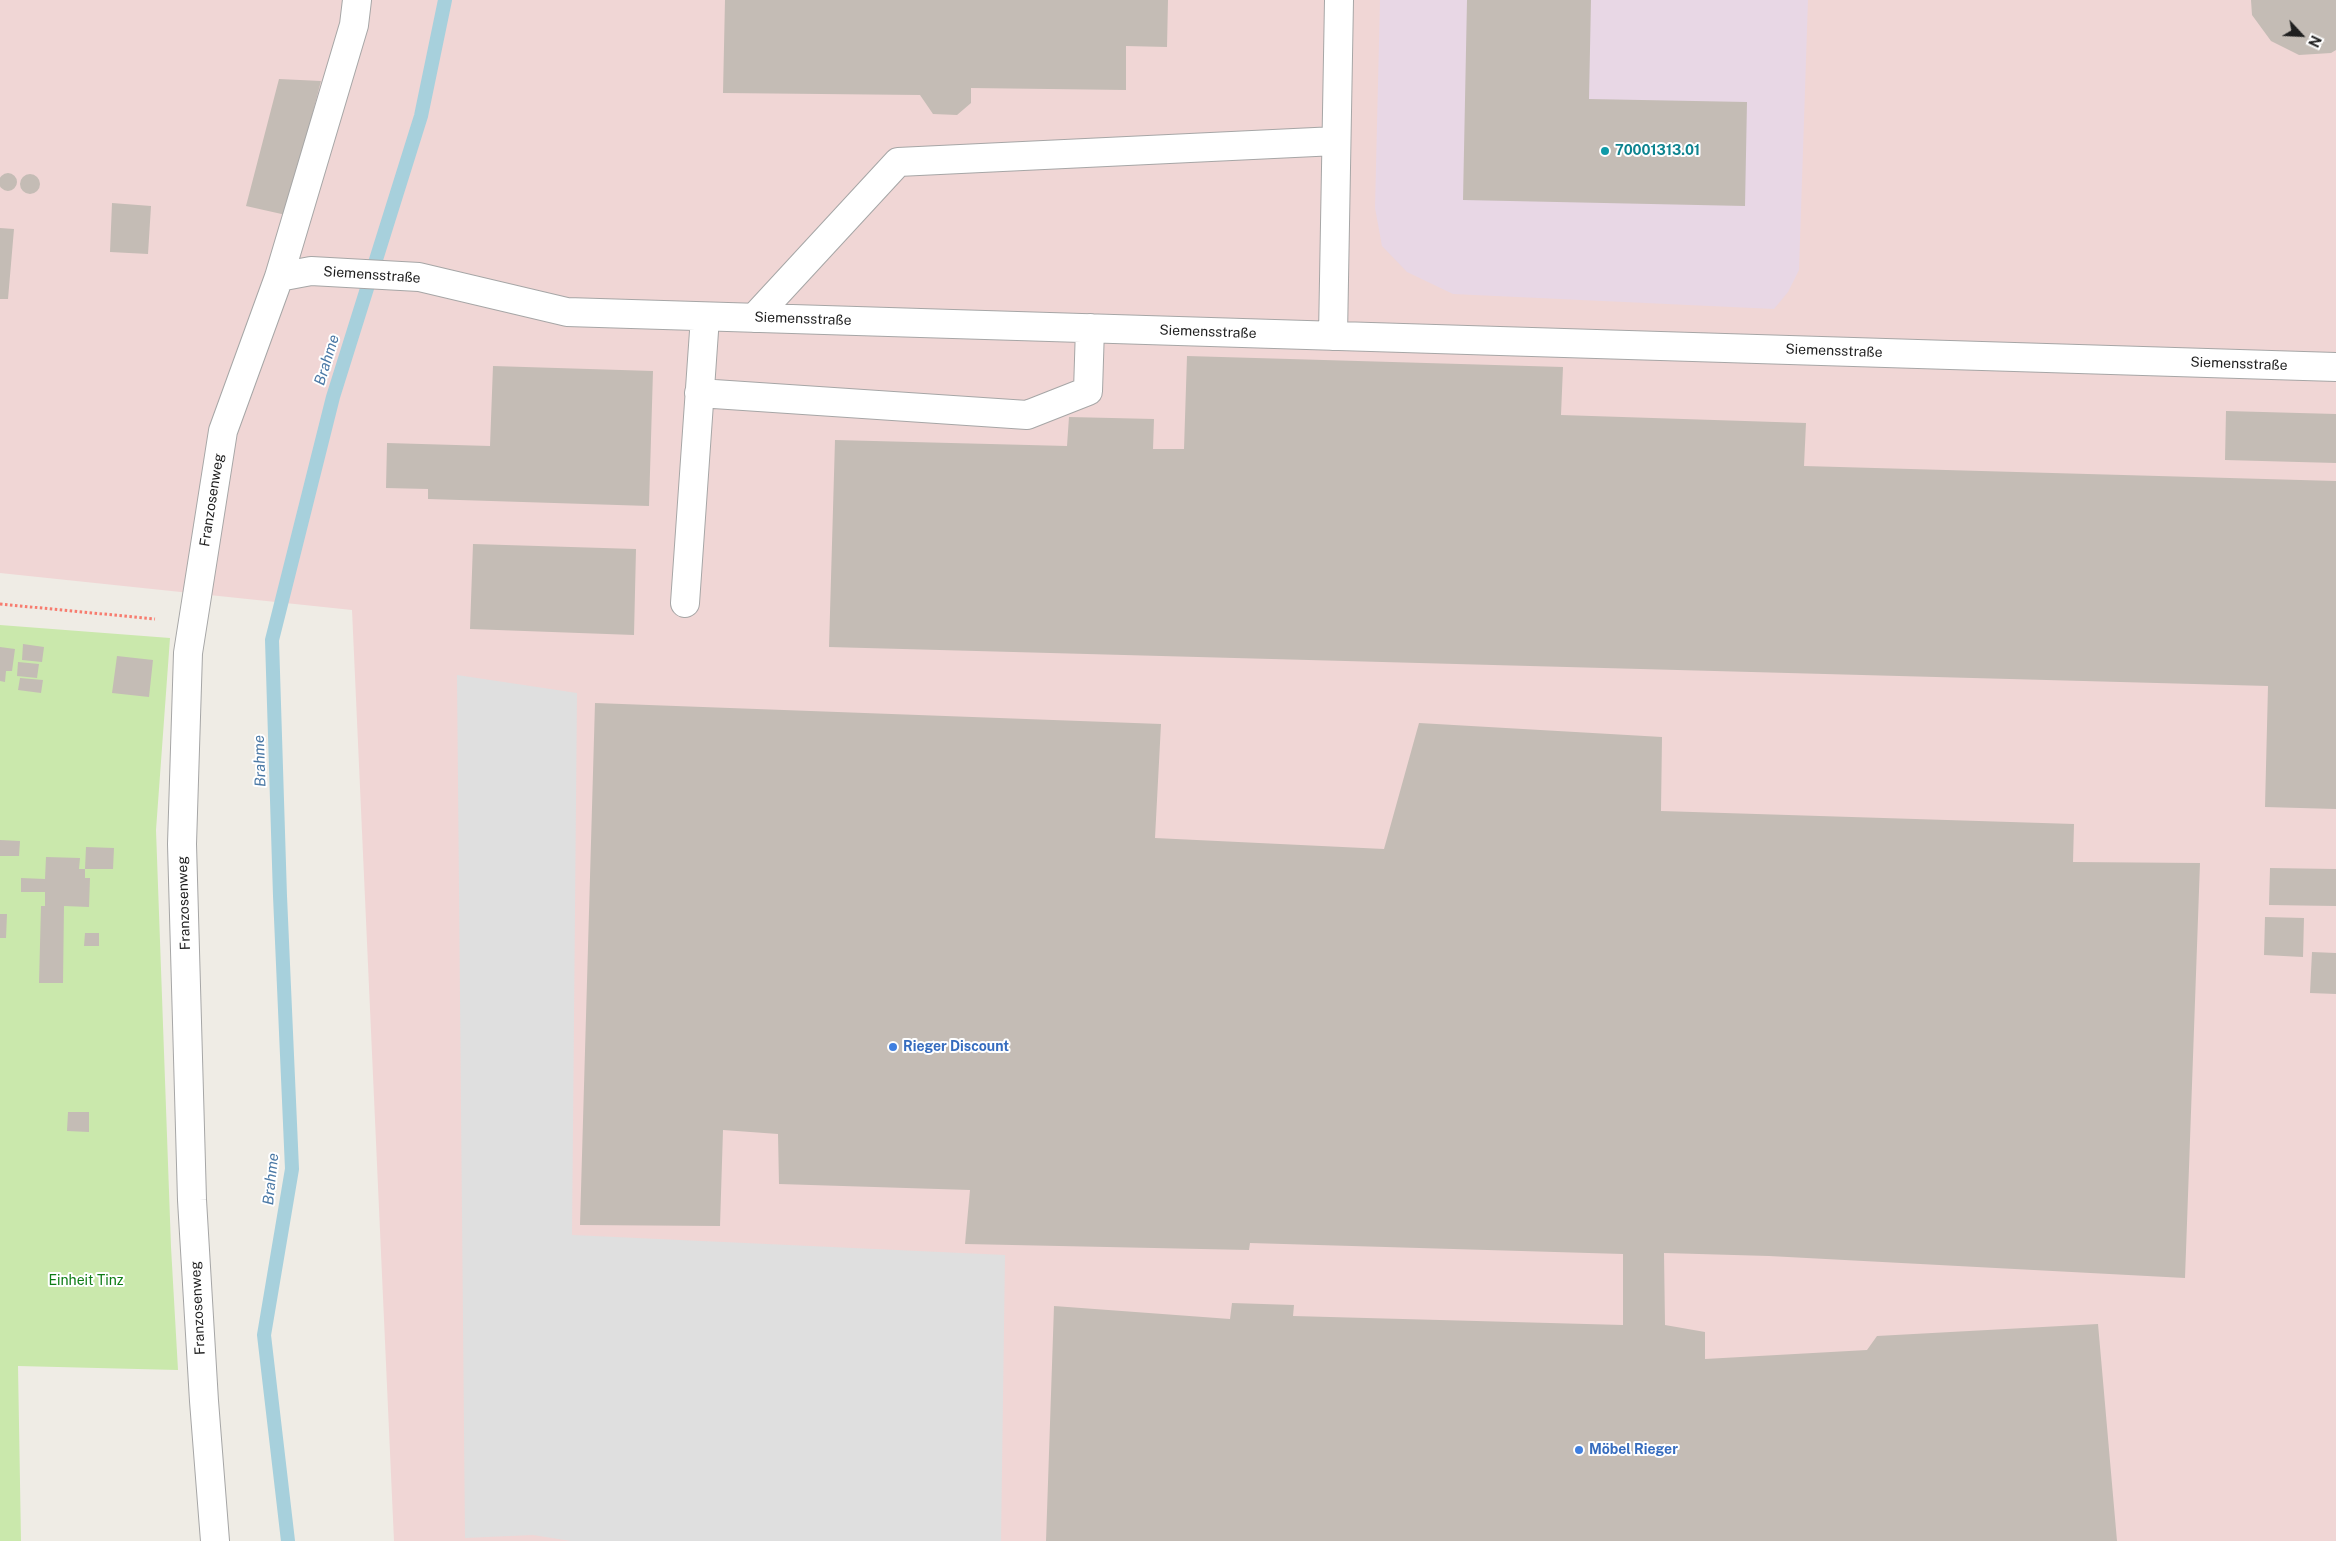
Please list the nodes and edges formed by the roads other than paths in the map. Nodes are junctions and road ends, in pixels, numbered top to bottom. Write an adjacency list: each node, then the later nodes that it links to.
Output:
1 (357, 0): 4 (street, Franzosenweg)
2 (1338, 0): 3 (street)
3 (1336, 141): 6 (street); 8 (street)
4 (278, 277): 5 (street, Siemensstraße); 12 (street, Franzosenweg)
5 (705, 317): 6 (street, Siemensstraße); 10 (street)
6 (754, 318): 7 (street, Siemensstraße)
7 (1090, 328): 8 (street, Siemensstraße); 10 (street)
8 (1333, 336): 9 (street, Siemensstraße)
9 (2336, 367)
10 (699, 392): 11 (street)
11 (685, 603)
12 (215, 1541)

